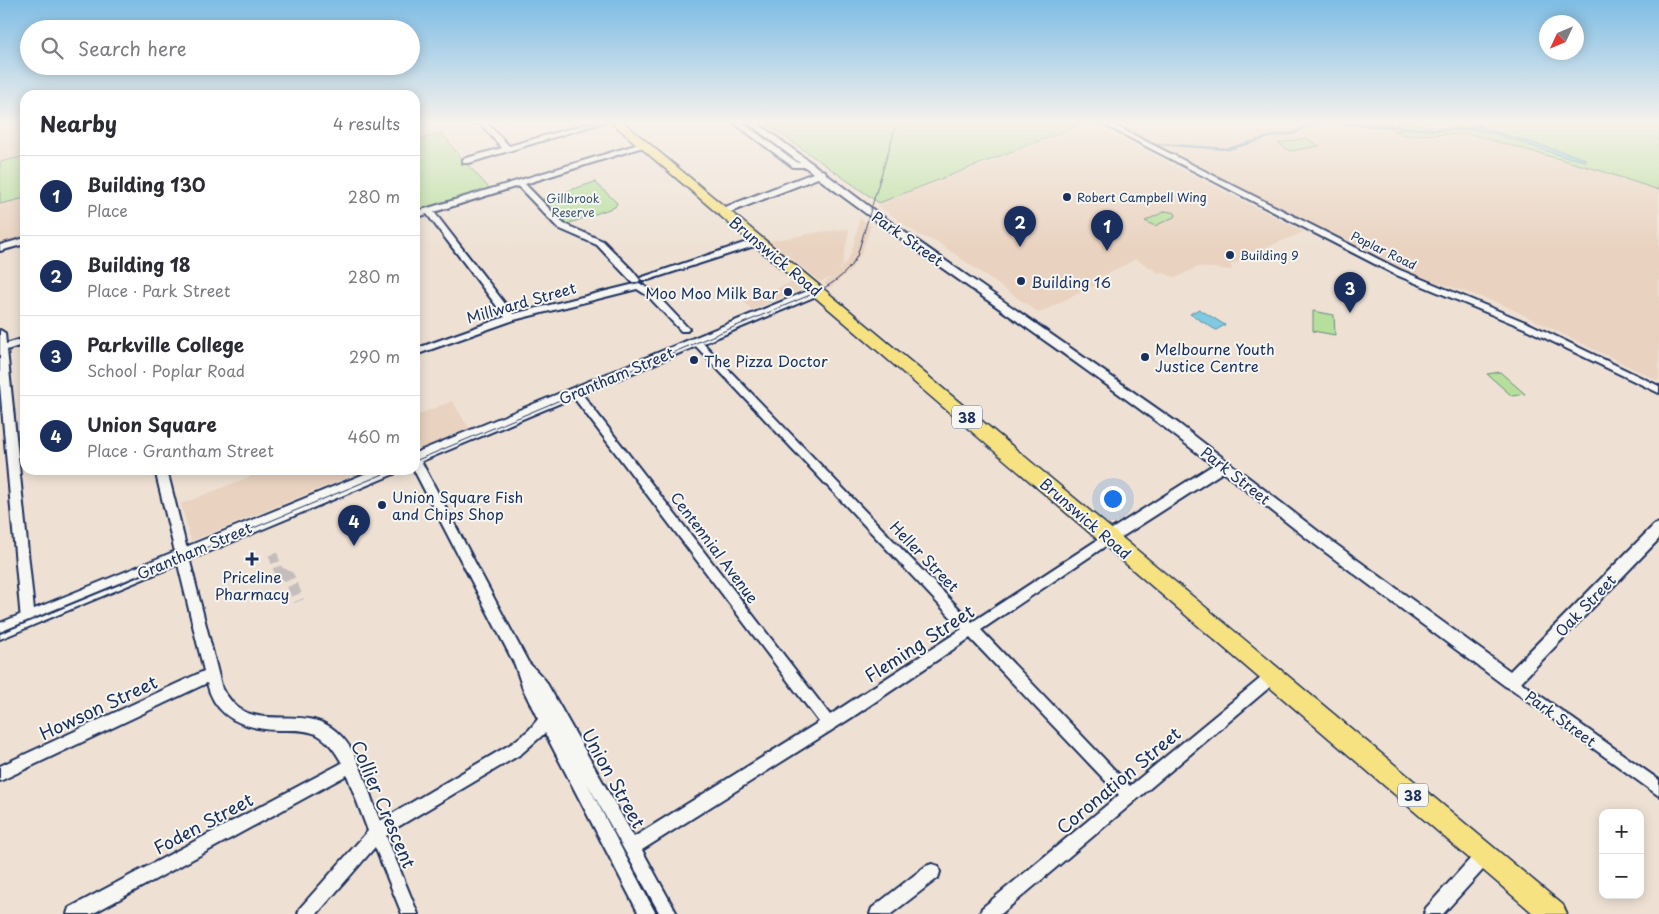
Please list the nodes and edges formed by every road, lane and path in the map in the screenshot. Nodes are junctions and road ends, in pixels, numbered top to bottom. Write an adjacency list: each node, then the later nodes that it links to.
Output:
1 (580, 165): 7 (street)
2 (668, 165): 8 (main road, Brunswick Road / 38)
3 (796, 165): 4 (street, Park Street)
4 (811, 165): 6 (street, Park Street)
5 (1187, 165): 26 (street, Poplar Road)
6 (819, 174): 8 (street); 29 (street, Park Street)
7 (520, 183): 9 (street); 16 (street)
8 (721, 210): 12 (main road, Brunswick Road / 38)
9 (429, 211): 10 (street); 18 (street)
10 (420, 214)
11 (20, 242): 14 (street)
12 (761, 243): 16 (street, Millward Street); 17 (main road, Brunswick Road / 38)
13 (20, 246): 15 (street)
14 (0, 248)
15 (0, 252)
16 (642, 283): 18 (street, Millward Street); 19 (street)
17 (817, 291): 22 (main road, Grantham Street); 34 (main road, Brunswick Road / 38)
18 (509, 315): 23 (street, Millward Street); 25 (street, Millward Street)
19 (684, 329)
20 (20, 337): 24 (street)
21 (20, 341): 24 (street)
22 (696, 341): 27 (main road, Grantham Street); 37 (street, Heller Street)
23 (420, 342)
24 (0, 343): 36 (street)
25 (420, 350)
26 (1659, 390)
27 (575, 392): 28 (main road, Grantham Street); 43 (street, Centennial Avenue)
28 (420, 458)
29 (1224, 465): 34 (street, Fleming Street); 42 (street, Park Street)
30 (420, 470): 39 (street, Union Street)
31 (162, 475): 35 (street, Collier Crescent)
32 (377, 475): 35 (main road, Grantham Street)
33 (1659, 529): 42 (street, Oak Street)
34 (1110, 538): 37 (street, Fleming Street); 41 (main road, Brunswick Road / 38)
35 (182, 556): 36 (main road, Grantham Street); 40 (street, Collier Crescent)
36 (28, 620): 38 (main road, Grantham Street)
37 (972, 630): 43 (street, Fleming Street); 48 (street, Heller Street)
38 (0, 631)
39 (522, 664): 44 (street, Union Street); 50 (street, Union Street)
40 (211, 674): 45 (street, Collier Crescent); 46 (street, Howson Street)
41 (1272, 676): 48 (street, Coronation Street); 51 (main road, Brunswick Road / 38)
42 (1511, 681): 47 (street, Park Street)
43 (828, 723): 50 (street, Fleming Street)
44 (549, 727): 49 (street); 56 (street, Union Street)
45 (350, 766): 49 (street, Collier Crescent); 53 (street, Foden Street)
46 (0, 774)
47 (1659, 789)
48 (1130, 796): 59 (street, Coronation Street)
49 (377, 833): 54 (street); 55 (street, Collier Crescent)
50 (631, 848): 57 (street, Union Street)
51 (1485, 855): 60 (street); 61 (main road, Brunswick Road / 38)
52 (932, 872): 58 (street)
53 (74, 914)
54 (306, 914)
55 (410, 914)
56 (648, 914)
57 (669, 914)
58 (878, 914)
59 (988, 914)
60 (1432, 914)
61 (1554, 914)

